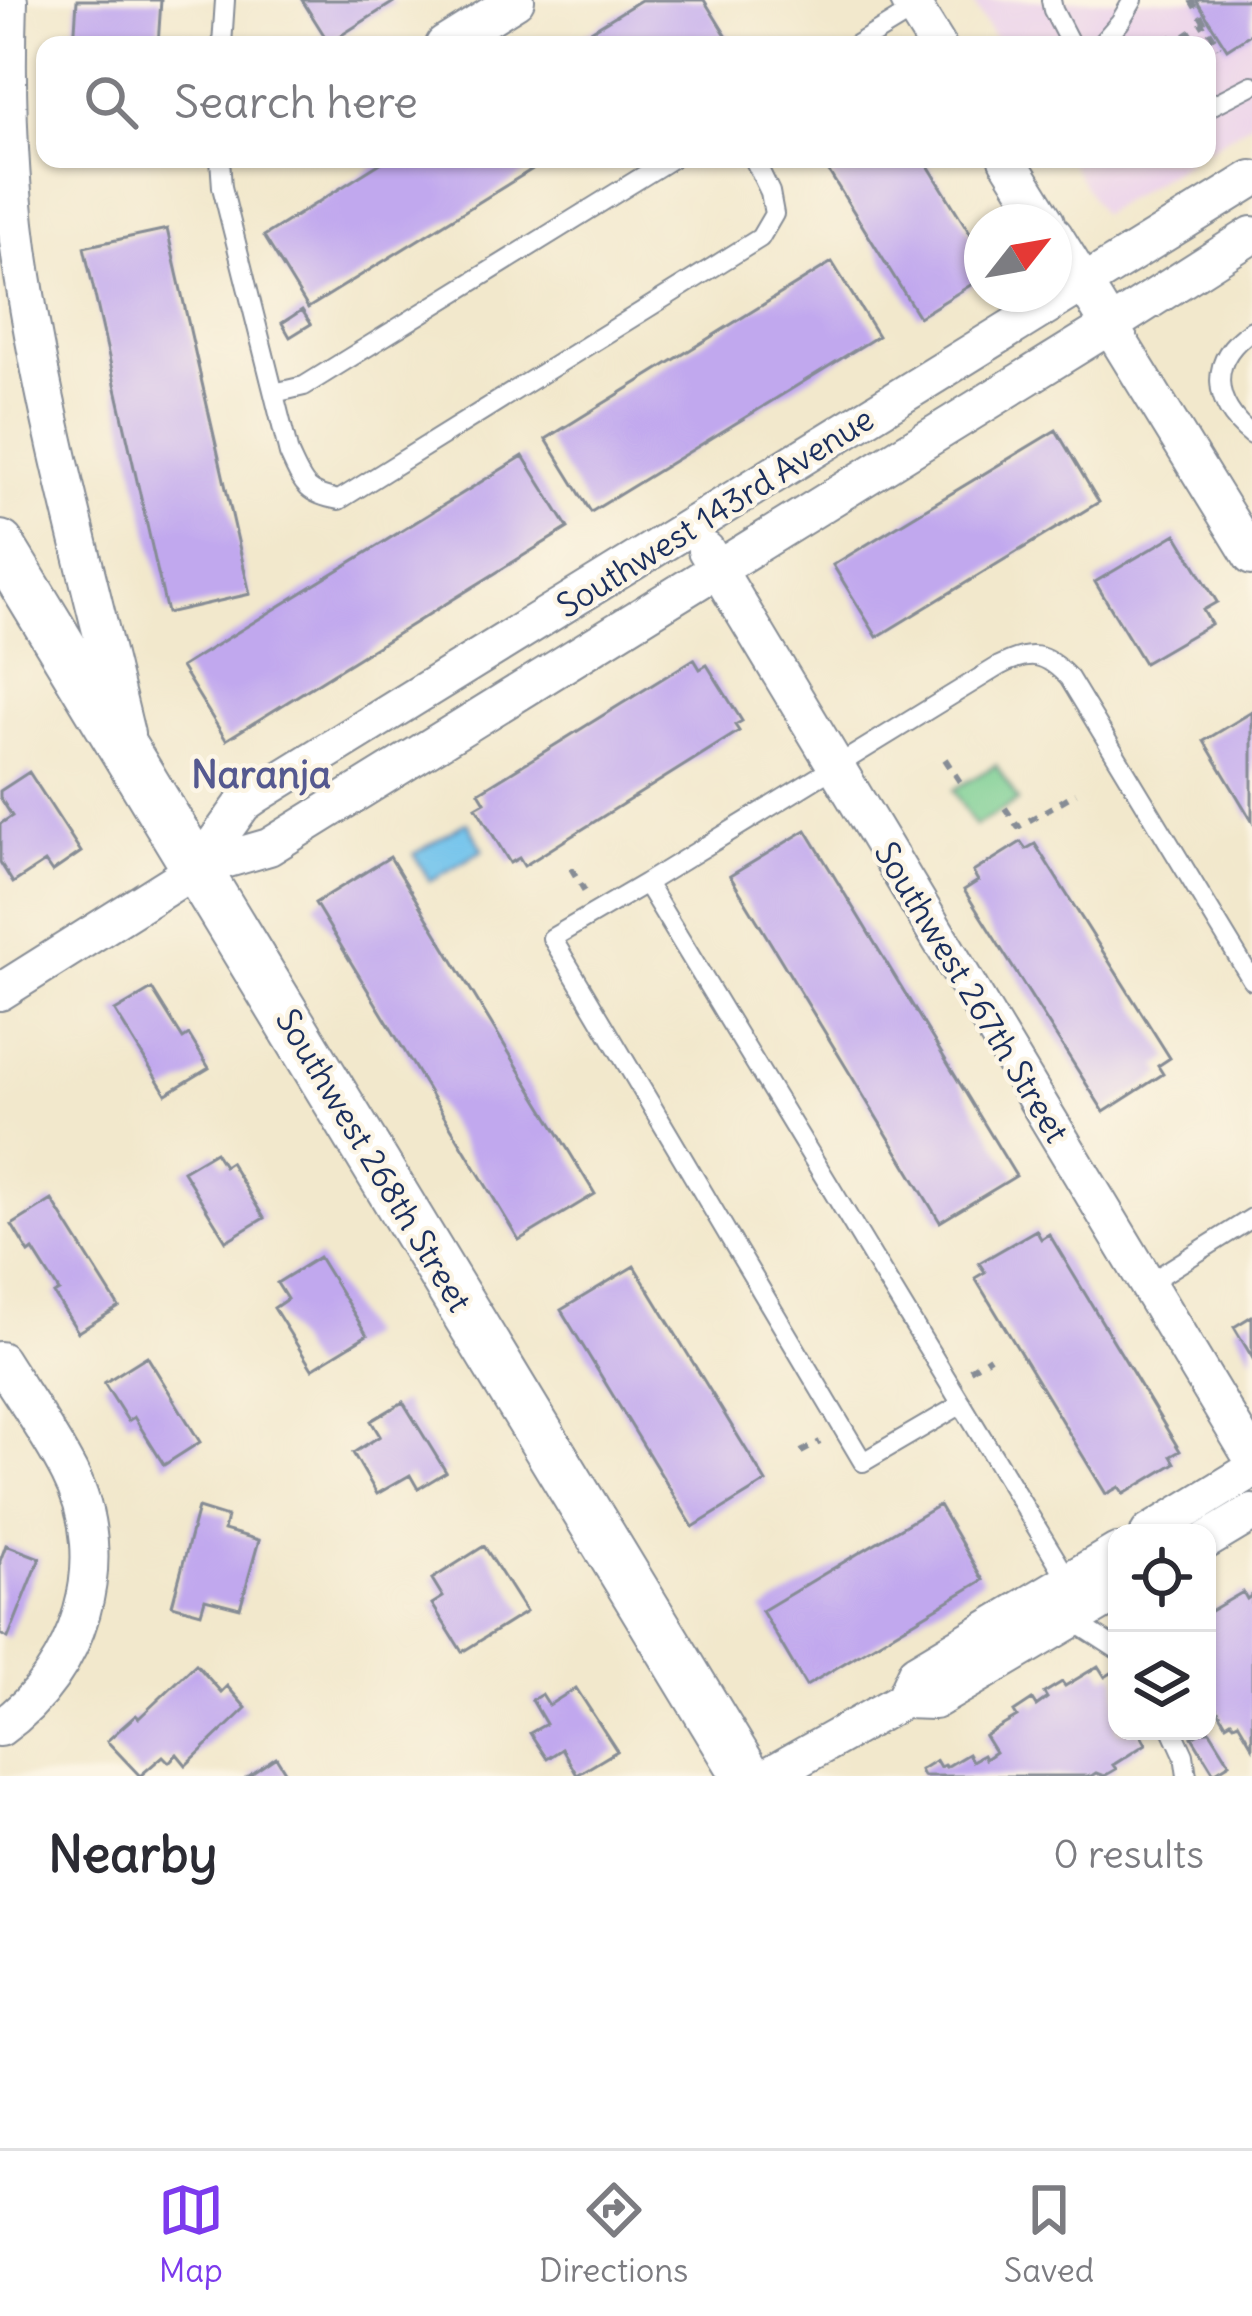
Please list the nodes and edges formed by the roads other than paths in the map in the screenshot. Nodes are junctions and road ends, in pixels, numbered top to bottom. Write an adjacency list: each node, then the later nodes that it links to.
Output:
1 (9, 0): 15 (street)
2 (225, 0): 7 (lane)
3 (516, 0): 8 (street)
4 (1051, 0): 11 (lane)
5 (1133, 0): 12 (lane)
6 (912, 4): 9 (lane); 10 (street)
7 (223, 36)
8 (458, 36)
9 (868, 36)
10 (932, 36)
11 (1066, 36)
12 (1108, 36)
13 (1252, 86): 14 (lane)
14 (1216, 104)
15 (29, 156): 24 (street)
16 (221, 168): 28 (lane)
17 (656, 168): 28 (lane)
18 (758, 168): 28 (lane)
19 (1013, 168): 21 (street)
20 (1252, 179): 25 (street, Southwest 143rd Avenue)
21 (1035, 204)
22 (1252, 235): 26 (street, Southwest 143rd Avenue)
23 (1072, 264): 25 (street)
24 (11, 280): 34 (street)
25 (1084, 284): 26 (street); 30 (street, Southwest 143rd Avenue)
26 (1108, 327): 32 (street); 33 (street, Southwest 143rd Avenue)
27 (1252, 330): 29 (lane)
28 (274, 393)
29 (1252, 435)
30 (692, 526): 33 (street, Southwest 267th Street); 36 (street, Southwest 143rd Avenue)
31 (0, 545): 34 (main road, Southwest 268th Street)
32 (1252, 557)
33 (717, 569): 35 (street, Southwest 267th Street); 36 (street, Southwest 143rd Avenue)
34 (132, 761): 36 (main road, Southwest 268th Street)
35 (836, 766): 37 (lane); 38 (lane); 41 (street, Southwest 267th Street)
36 (197, 868): 39 (street, Southwest 143rd Avenue); 57 (main road, Southwest 268th Street)
37 (646, 883): 43 (lane); 43 (lane)
38 (1252, 980)
39 (0, 992)
40 (1252, 1218): 41 (lane)
41 (1147, 1284): 44 (street, Southwest 267th Street)
42 (0, 1360): 55 (street)
43 (962, 1404): 50 (lane)
44 (1252, 1458)
45 (1252, 1470): 47 (street)
46 (1252, 1513): 48 (street)
47 (1164, 1524)
48 (1216, 1535)
49 (1108, 1557): 50 (street)
50 (1069, 1581): 54 (street)
51 (1108, 1598): 52 (street)
52 (1072, 1620): 53 (lane); 54 (street)
53 (1108, 1643)
54 (903, 1700): 58 (street)
55 (0, 1728)
56 (1177, 1740): 59 (lane)
57 (747, 1776)
58 (768, 1776)
59 (1187, 1776)

